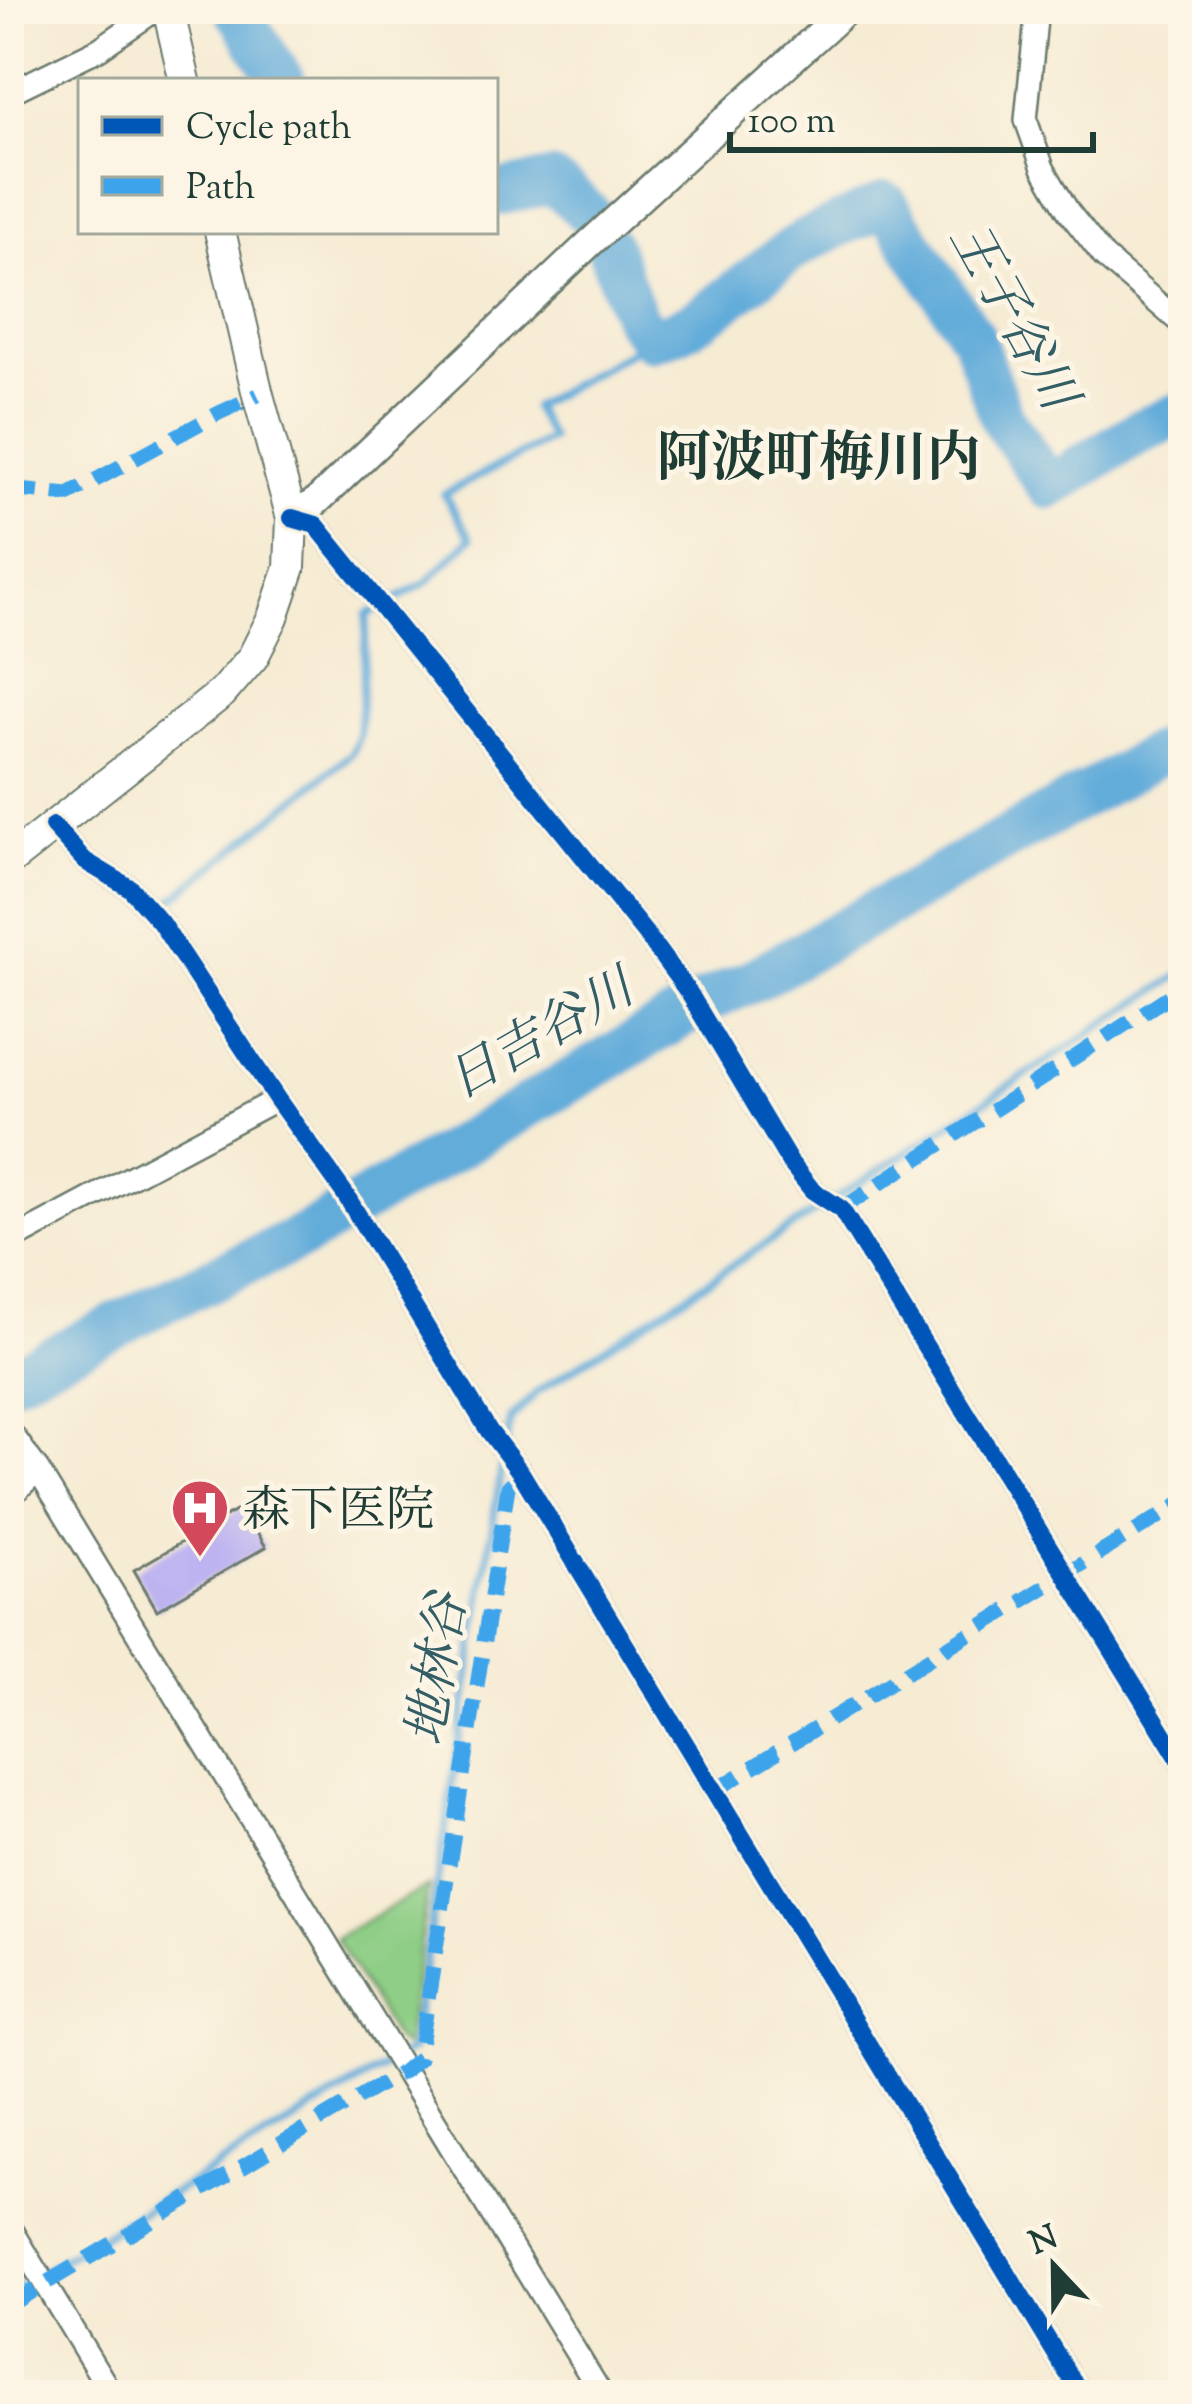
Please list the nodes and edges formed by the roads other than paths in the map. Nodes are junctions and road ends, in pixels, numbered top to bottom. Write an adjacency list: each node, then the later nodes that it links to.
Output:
1 (157, 9): 6 (street)
2 (168, 9): 5 (main road)
3 (847, 9): 9 (street)
4 (1036, 9): 8 (street)
5 (184, 78)
6 (9, 93)
7 (221, 234): 9 (main road)
8 (1183, 326)
9 (292, 518): 10 (main road); 17 (street)
10 (53, 826): 11 (main road); 12 (street)
11 (9, 861)
12 (277, 1099): 13 (street); 21 (street)
13 (9, 1242)
14 (9, 1430): 15 (street)
15 (38, 1470): 16 (street); 20 (street)
16 (9, 1498)
17 (1183, 1765)
18 (9, 2225): 19 (street)
19 (112, 2395)
20 (602, 2395)
21 (1081, 2395)

